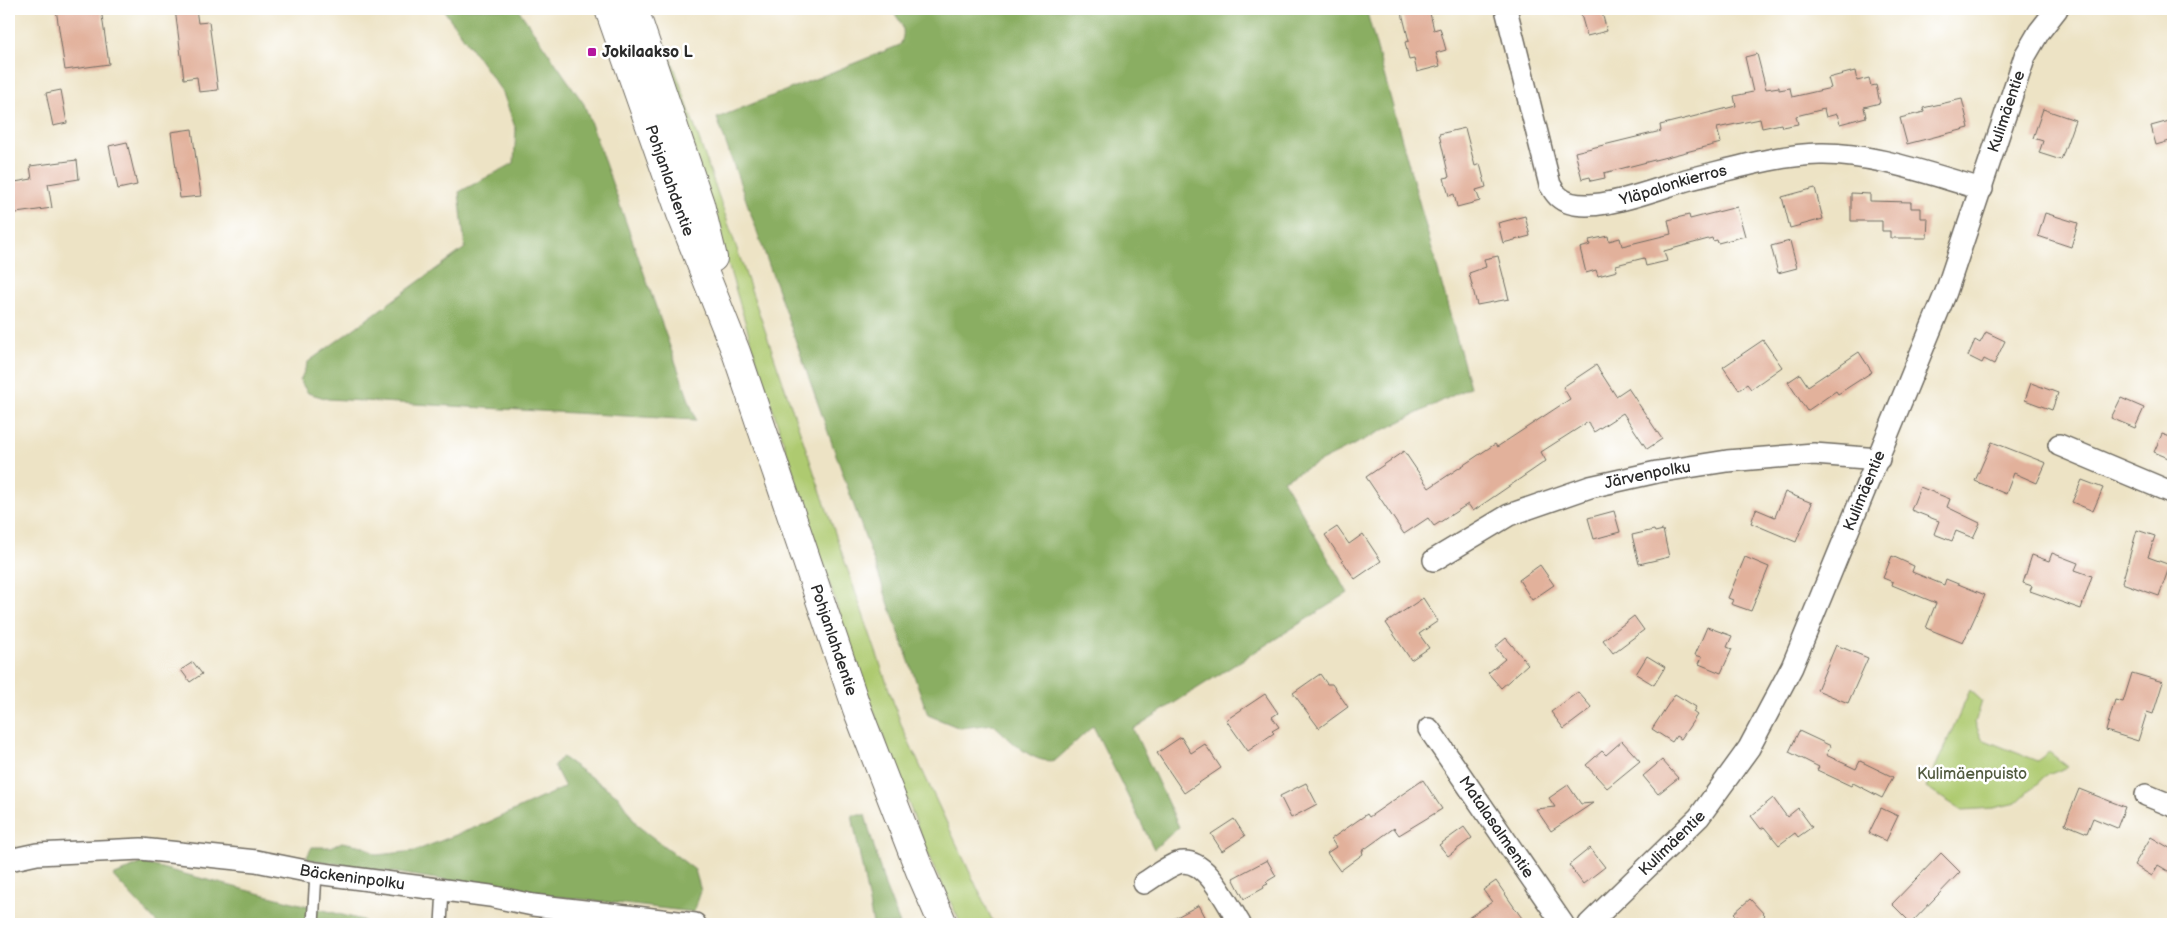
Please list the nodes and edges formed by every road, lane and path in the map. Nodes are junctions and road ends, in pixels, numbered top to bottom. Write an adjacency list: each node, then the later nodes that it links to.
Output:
1 (609, 9): 6 (highway, Pohjanlahdentie)
2 (634, 9): 6 (highway, Pohjanlahdentie)
3 (1506, 9): 5 (street, Yläpalonkierros)
4 (2057, 9): 5 (street, Kulimäentie)
5 (1982, 189): 8 (street, Kulimäentie)
6 (736, 352): 21 (highway, Pohjanlahdentie)
7 (2059, 445): 9 (street)
8 (1879, 459): 10 (street, Järvenpolku); 24 (street, Kulimäentie)
9 (2173, 493)
10 (1434, 560)
11 (1429, 729): 23 (street, Matalasalmentie)
12 (2146, 795): 13 (street)
13 (2173, 806)
14 (9, 860): 15 (street, Bäckeninpolku)
15 (316, 873): 17 (street, Bäckeninpolku); 18 (lane)
16 (1144, 882): 22 (street)
17 (443, 890): 19 (lane); 20 (street, Bäckeninpolku)
18 (312, 924)
19 (440, 924)
20 (695, 924)
21 (943, 924)
22 (1240, 924)
23 (1563, 924)
24 (1589, 924)

